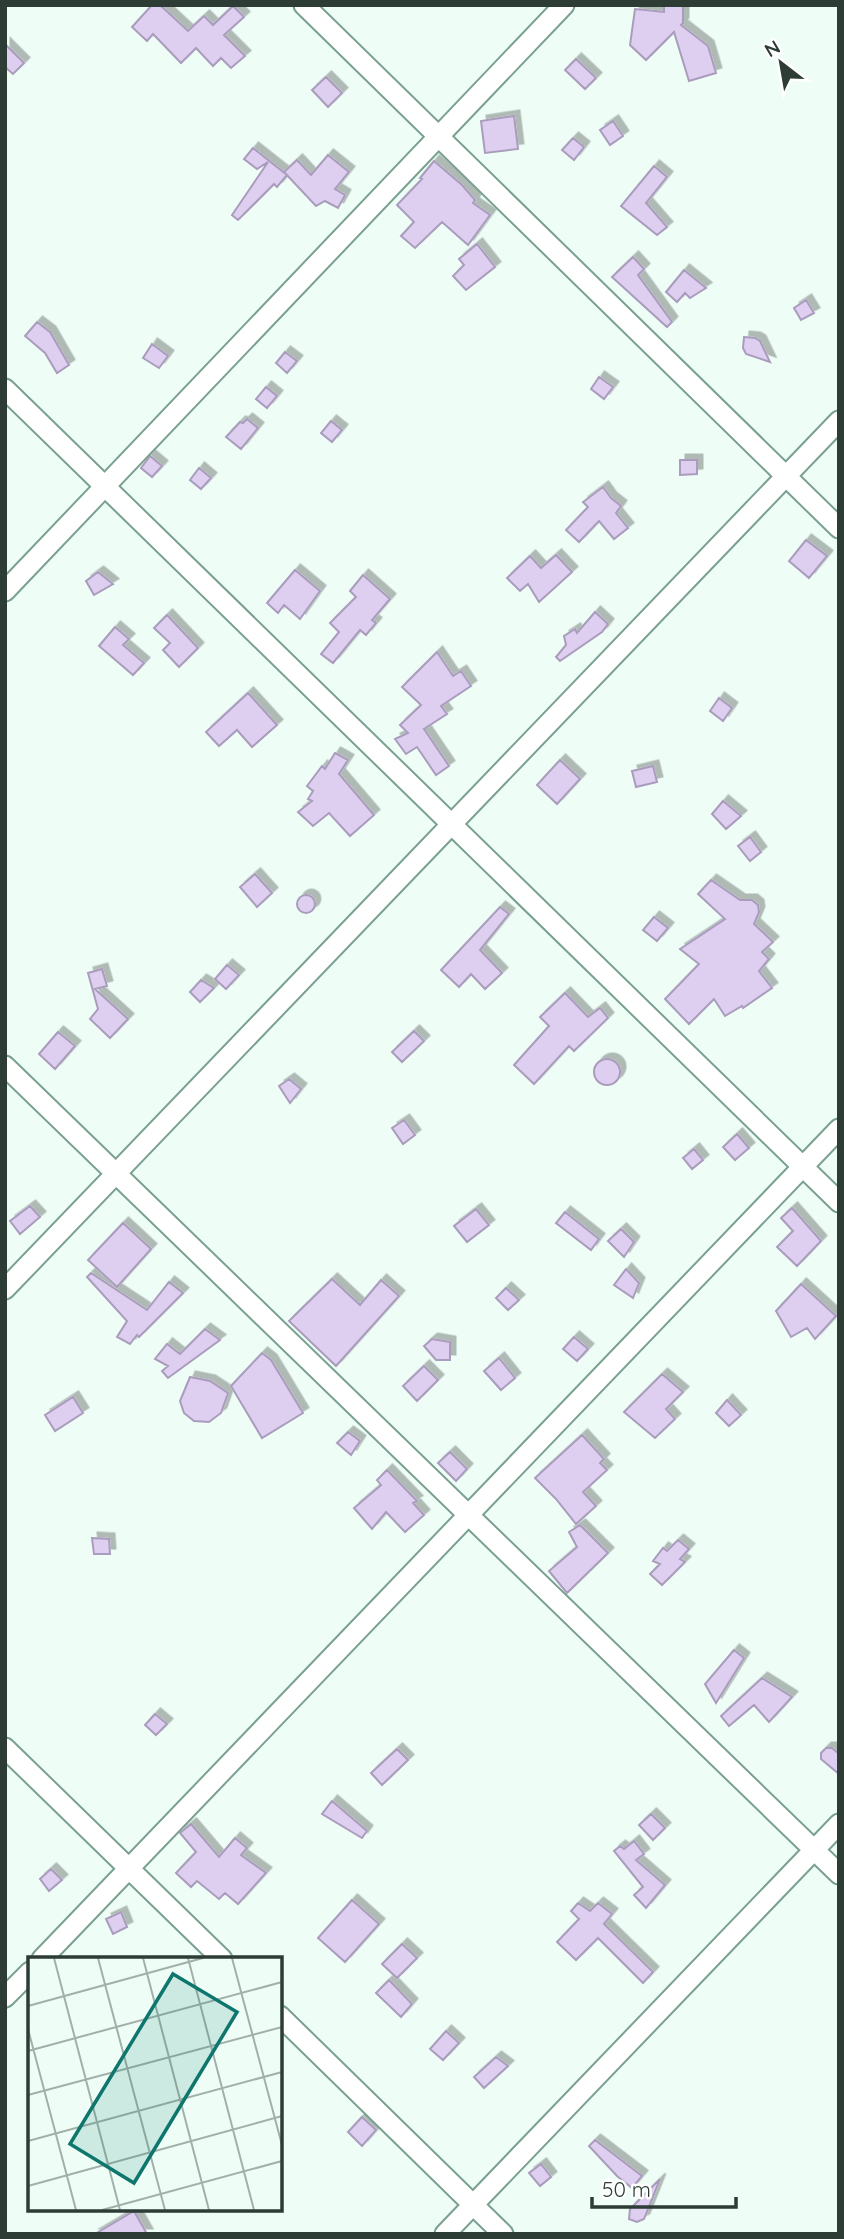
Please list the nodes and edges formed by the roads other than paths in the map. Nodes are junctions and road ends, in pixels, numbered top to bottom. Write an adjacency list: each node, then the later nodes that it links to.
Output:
1 (304, 5): 3 (street)
2 (564, 5): 3 (street)
3 (439, 137): 6 (street); 7 (street)
4 (5, 389): 7 (street)
5 (839, 421): 6 (street)
6 (786, 476): 8 (street); 10 (street)
7 (105, 486): 9 (street); 10 (street)
8 (839, 528)
9 (5, 591)
10 (452, 824): 13 (street); 14 (street)
11 (5, 1066): 14 (street)
12 (839, 1129): 13 (street)
13 (802, 1167): 15 (street); 17 (street)
14 (116, 1173): 16 (street); 17 (street)
15 (839, 1202)
16 (5, 1289)
17 (468, 1515): 20 (street); 21 (street)
18 (5, 1748): 21 (street)
19 (839, 1824): 20 (street)
20 (814, 1850): 22 (street); 28 (street)
21 (129, 1868): 23 (street); 24 (street)
22 (839, 1874)
23 (44, 1957)
24 (220, 1957)
25 (28, 1974): 26 (street)
26 (5, 1997)
27 (282, 2018): 28 (street)
28 (473, 2204): 29 (street); 30 (street)
29 (445, 2234)
30 (503, 2234)

